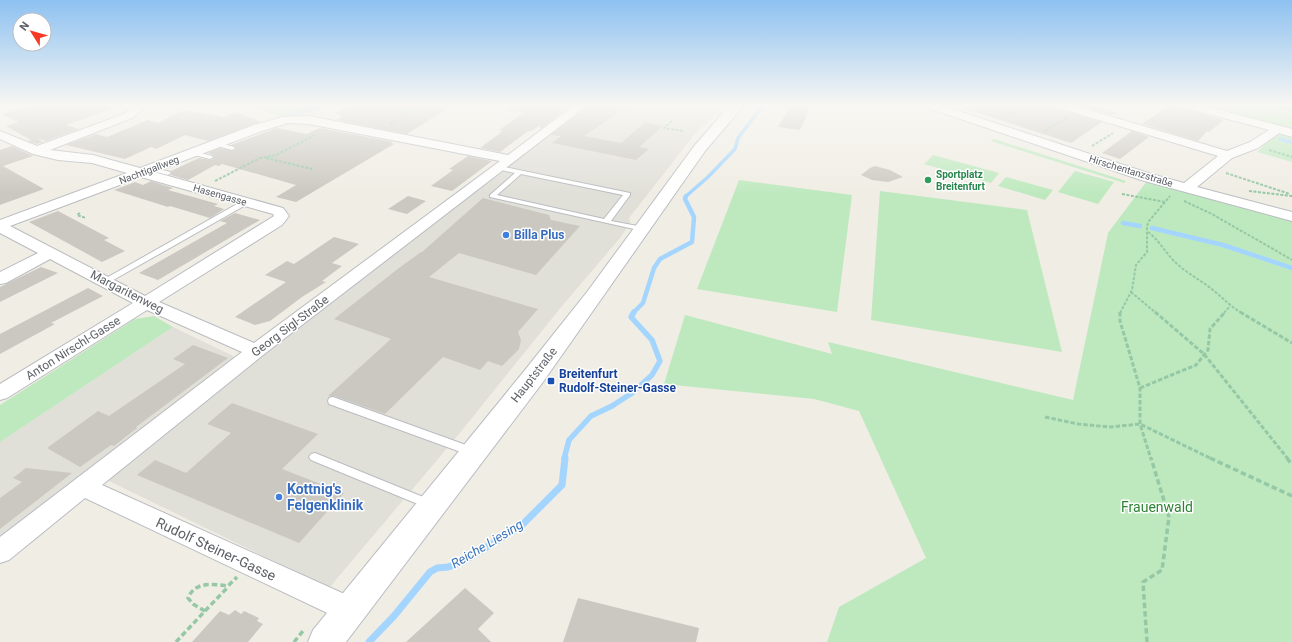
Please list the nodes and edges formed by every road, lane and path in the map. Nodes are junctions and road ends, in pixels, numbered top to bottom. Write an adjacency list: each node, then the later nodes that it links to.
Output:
1 (81, 134): 16 (street)
2 (243, 134): 12 (street, Nachtigallweg)
3 (317, 134): 20 (path)
4 (372, 134): 22 (street, Nachtigallweg)
5 (548, 134): 22 (street, Georg Sigl-Straße)
6 (712, 134): 38 (main road, Hauptstraße)
7 (1018, 134): 29 (street, Hirschentanzstraße)
8 (1111, 134): 14 (path)
9 (1155, 134): 18 (street)
10 (1272, 134): 13 (street)
11 (0, 135): 16 (street, Hasengasse)
12 (216, 144): 15 (lane); 17 (street, Nachtigallweg)
13 (1254, 145): 18 (street); 21 (path)
14 (1090, 147)
15 (232, 148)
16 (37, 151): 24 (street, Hasengasse)
17 (193, 153): 19 (lane); 24 (street, Nachtigallweg)
18 (1227, 155): 29 (street)
19 (210, 157)
20 (265, 157): 23 (path); 27 (path)
21 (1292, 157)
22 (510, 166): 36 (lane); 36 (lane); 48 (street, Georg Sigl-Straße)
23 (312, 169)
24 (147, 171): 25 (lane); 27 (street, Hasengasse); 37 (street, Nachtigallweg)
25 (168, 173)
26 (1229, 174): 30 (path)
27 (200, 189): 31 (street, Hasengasse)
28 (1122, 194): 32 (path)
29 (1181, 195): 32 (path); 34 (street, Hirschentanzstraße); 41 (path)
30 (1292, 195)
31 (247, 202): 43 (lane); 45 (street, Hasengasse)
32 (1165, 202): 39 (path)
33 (80, 213): 35 (path)
34 (1292, 217)
35 (86, 218)
36 (606, 222): 38 (lane)
37 (0, 226): 40 (street, Margaritenweg)
38 (643, 229): 55 (main road, Hauptstraße)
39 (1147, 231): 44 (path); 46 (path)
40 (50, 253): 42 (street); 43 (street, Margaritenweg)
41 (1292, 260)
42 (0, 279)
43 (105, 281): 45 (street, Margaritenweg)
44 (1131, 292): 49 (path); 50 (path)
45 (146, 303): 48 (street, Margaritenweg); 51 (street, Anton Nirschl-Gasse)
46 (1230, 306): 47 (path); 49 (path)
47 (1292, 343)
48 (256, 351): 58 (street, Georg Sigl-Straße)
49 (1204, 354): 50 (path); 57 (path)
50 (1140, 388): 54 (path)
51 (0, 393)
52 (333, 401): 55 (lane)
53 (1045, 417): 54 (path)
54 (1140, 424): 59 (path); 68 (path)
55 (474, 453): 60 (main road, Hauptstraße)
56 (315, 456): 60 (lane)
57 (1292, 465)
58 (83, 487): 61 (street, Georg Sigl-Straße); 62 (street, Rudolf Steiner-Gasse)
59 (1292, 496)
60 (432, 506): 64 (main road, Hauptstraße)
61 (0, 552)
62 (250, 564): 63 (path); 64 (street, Rudolf Steiner-Gasse)
63 (228, 586): 65 (path); 65 (path)
64 (350, 610): 67 (main road, Hauptstraße)
65 (205, 611): 66 (path)
66 (176, 642)
67 (324, 642)
68 (1147, 642)

